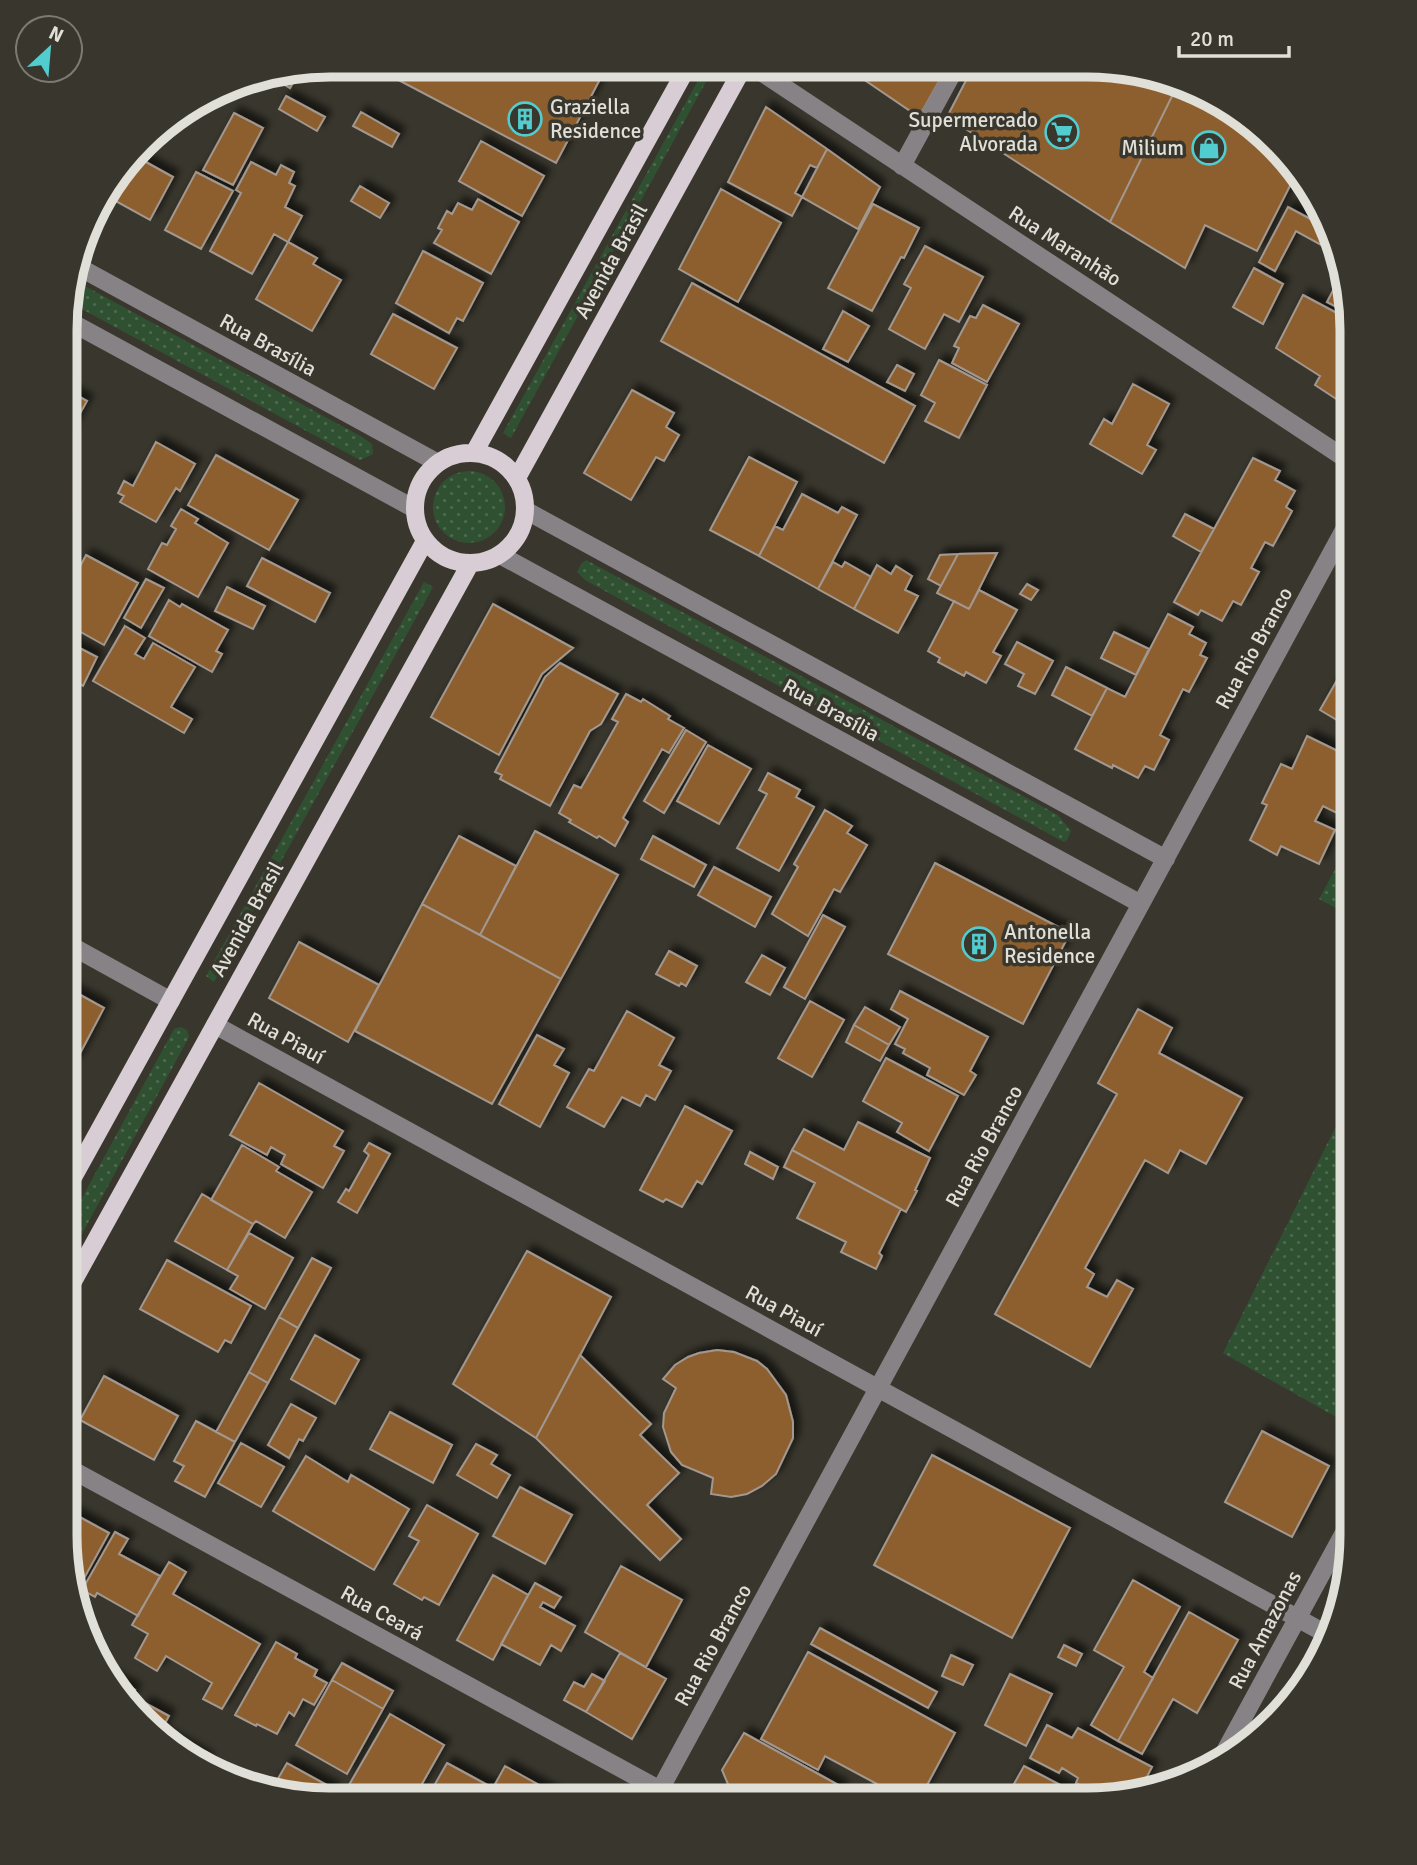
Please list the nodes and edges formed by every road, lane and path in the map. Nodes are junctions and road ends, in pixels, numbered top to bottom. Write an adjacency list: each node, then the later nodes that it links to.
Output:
1 (682, 77): 8 (main road, Avenida Brasil)
2 (738, 77): 11 (main road, Avenida Brasil)
3 (768, 77): 5 (street, Rua Maranhão)
4 (951, 77): 5 (street)
5 (902, 166): 9 (street, Rua Maranhão)
6 (84, 271): 10 (street, Rua Brasília)
7 (77, 326): 12 (street)
8 (474, 453): 10 (main road); 11 (main road)
9 (1340, 455)
10 (438, 463): 12 (main road)
11 (517, 478): 13 (main road)
12 (413, 508): 15 (main road)
13 (525, 510): 16 (main road); 18 (street, Rua Brasília)
14 (1340, 537): 18 (street, Rua Rio Branco)
15 (425, 541): 17 (main road); 21 (main road, Avenida Brasil)
16 (500, 555): 17 (main road); 19 (street, Rua Brasília)
17 (470, 564): 22 (main road, Avenida Brasil)
18 (1166, 859): 19 (street, Rua Rio Branco)
19 (1141, 904): 25 (street, Rua Rio Branco)
20 (77, 949): 21 (street)
21 (171, 1001): 23 (main road, Avenida Brasil)
22 (215, 1025): 24 (main road, Avenida Brasil); 25 (street, Rua Piauí)
23 (77, 1170)
24 (77, 1274)
25 (878, 1388): 28 (street, Rua Piauí); 32 (street, Rua Rio Branco)
26 (77, 1473): 31 (street, Rua Ceará)
27 (1340, 1540): 28 (street, Rua Amazonas)
28 (1297, 1618): 29 (street, Rua Piauí); 30 (street, Rua Amazonas)
29 (1321, 1631)
30 (1228, 1745)
31 (646, 1788)
32 (660, 1788)

